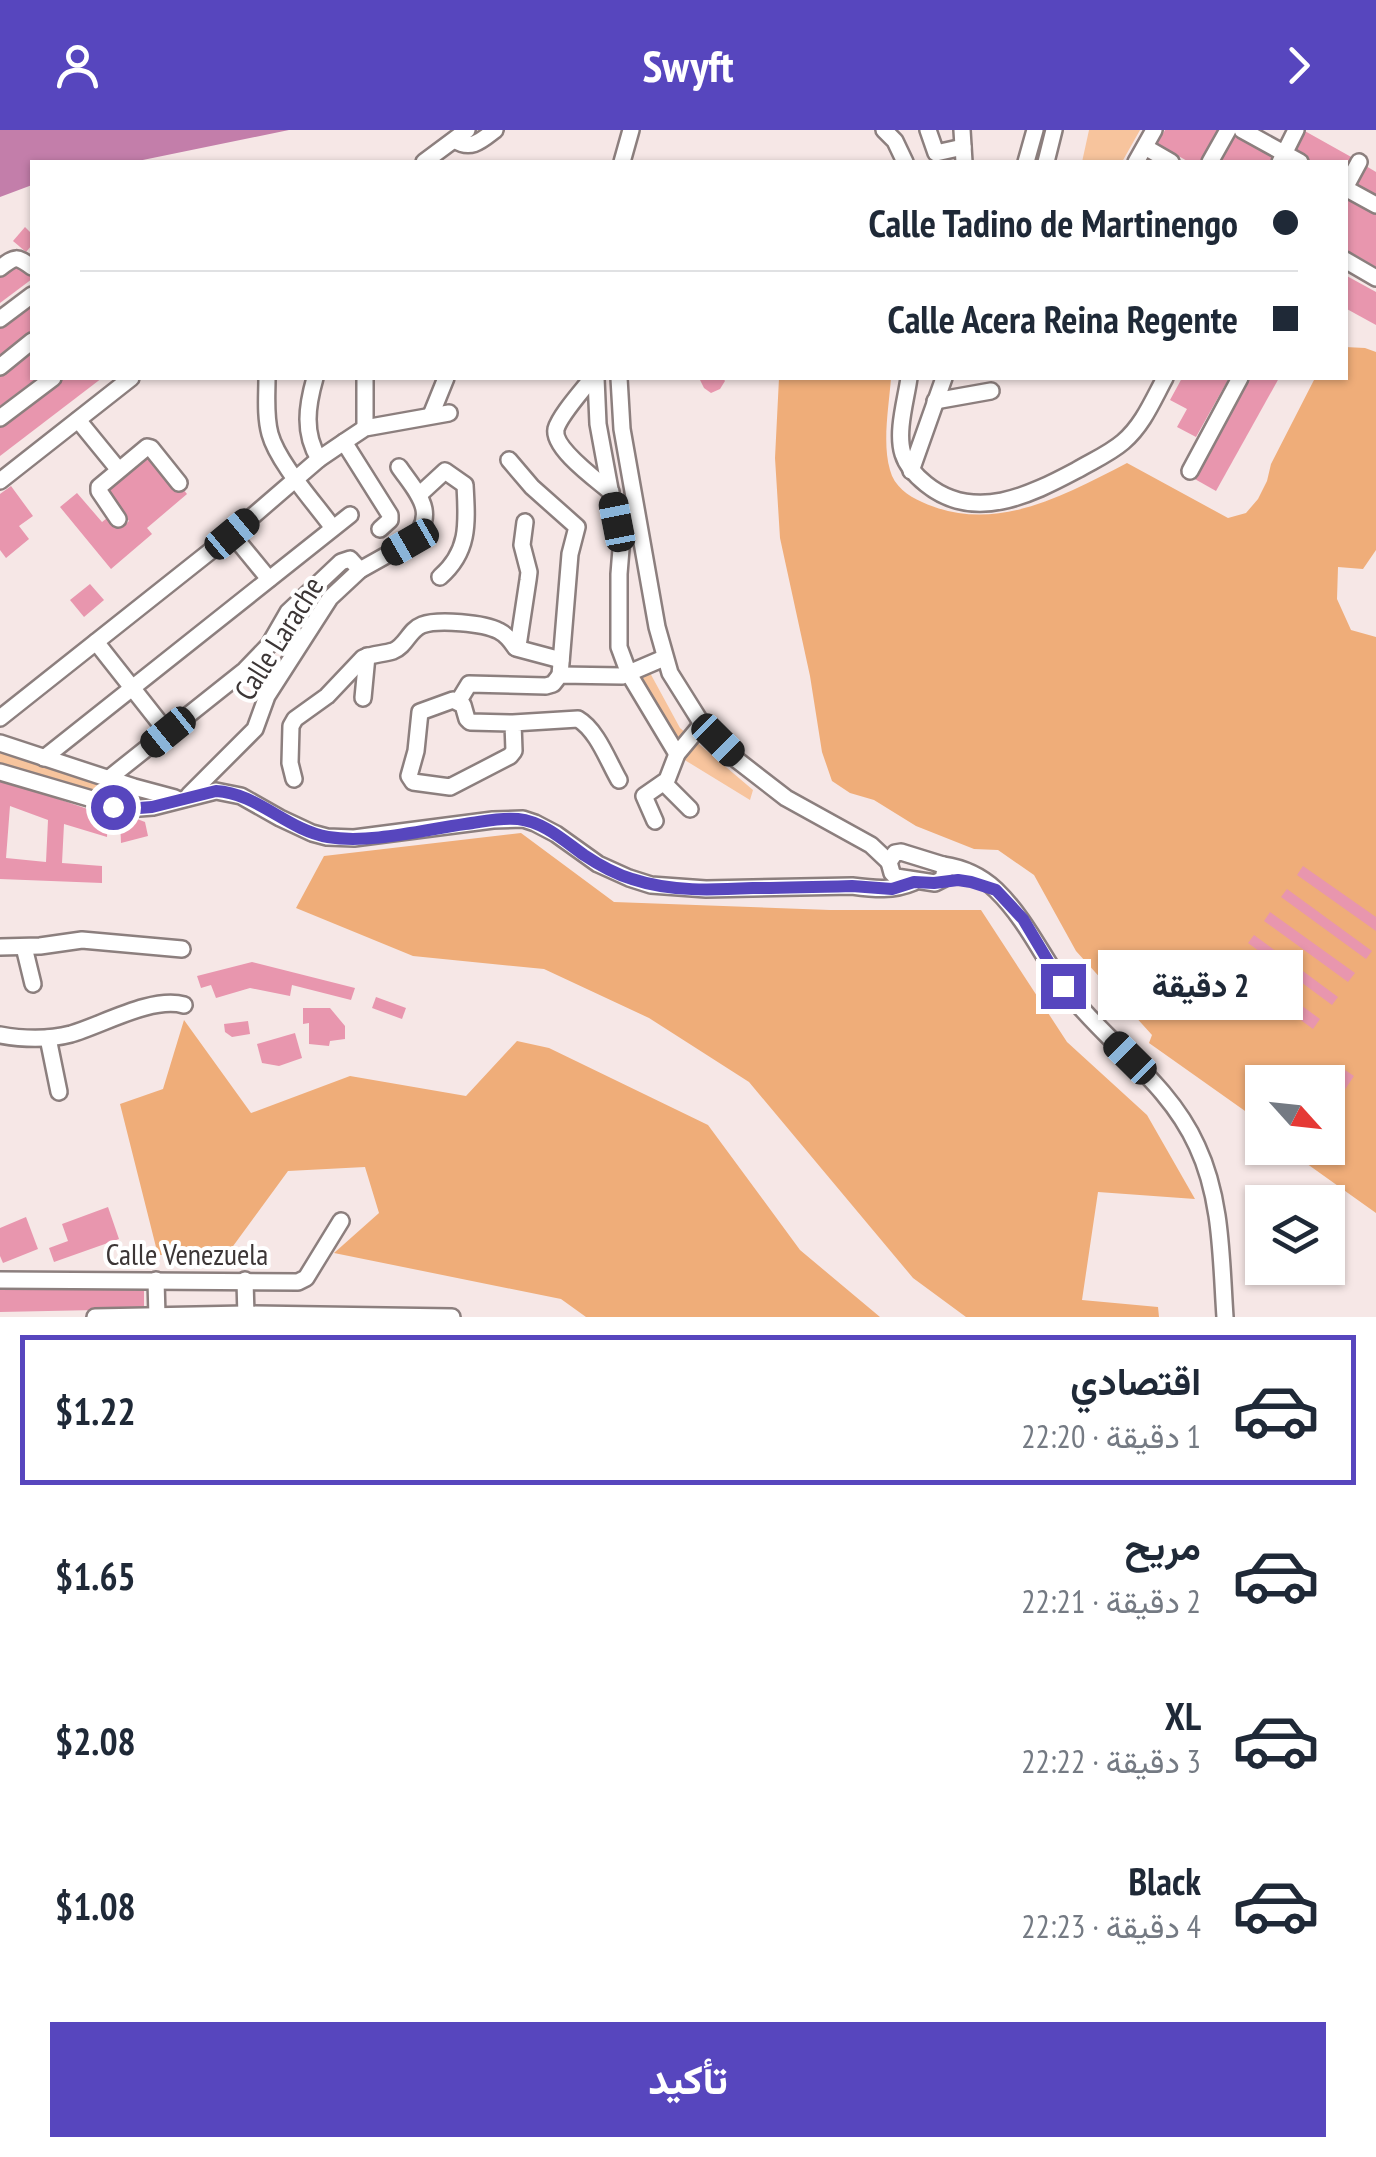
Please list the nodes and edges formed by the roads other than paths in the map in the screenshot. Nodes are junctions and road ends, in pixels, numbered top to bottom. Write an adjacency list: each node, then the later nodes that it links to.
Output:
1 (495, 130): 12 (street)
2 (631, 130): 18 (street)
3 (884, 130): 19 (street)
4 (928, 130): 15 (street)
5 (962, 130): 13 (street)
6 (1035, 130): 11 (street); 20 (street)
7 (1154, 130): 14 (street)
8 (1228, 130): 22 (street)
9 (1242, 130): 16 (street)
10 (1296, 130): 16 (street)
11 (1054, 133): 21 (street)
12 (461, 135): 17 (street)
13 (963, 155): 15 (street)
14 (1140, 155)
15 (940, 158)
16 (1282, 158)
17 (427, 160)
18 (623, 160)
19 (904, 160)
20 (1027, 160)
21 (1047, 160)
22 (1211, 160)
23 (1359, 162): 24 (street)
24 (1348, 182)
25 (1348, 190): 26 (street)
26 (1376, 205)
27 (1348, 262): 30 (street)
28 (30, 266): 29 (street)
29 (0, 268)
30 (1376, 278)
31 (30, 296): 32 (street)
32 (0, 319)
33 (30, 343): 34 (street)
34 (0, 367)
35 (50, 380): 52 (street)
36 (128, 380): 53 (street)
37 (268, 380): 62 (street)
38 (315, 380): 56 (street)
39 (365, 380): 54 (street)
40 (445, 380): 51 (street)
41 (592, 380): 65 (street)
42 (594, 380): 65 (street)
43 (619, 380): 79 (street)
44 (910, 380): 60 (street)
45 (943, 380): 49 (street)
46 (1164, 380): 60 (street)
47 (1239, 380): 61 (street)
48 (992, 390): 49 (street)
49 (936, 401): 60 (street)
50 (450, 413): 51 (street)
51 (431, 414): 54 (street)
52 (0, 418)
53 (78, 420): 59 (street); 63 (street)
54 (365, 428): 55 (street)
55 (344, 442): 56 (street); 71 (street)
56 (319, 460): 62 (street)
57 (509, 460): 80 (street)
58 (399, 467): 66 (street)
59 (118, 469): 64 (street); 68 (street)
60 (911, 471)
61 (1190, 471)
62 (297, 479): 70 (street); 72 (street)
63 (0, 482)
64 (180, 483)
65 (611, 492): 81 (street)
66 (419, 495): 73 (street, Calle Larache); 74 (street)
67 (350, 515): 70 (street)
68 (118, 519)
69 (525, 522): 77 (street)
70 (333, 528): 75 (street)
71 (380, 529)
72 (232, 534): 75 (street); 76 (street)
73 (360, 570): 88 (street); 97 (street, Calle Larache)
74 (440, 577)
75 (269, 579): 82 (street)
76 (96, 642): 82 (street); 85 (street)
77 (516, 648): 78 (street); 80 (street)
78 (366, 656): 83 (street); 94 (street)
79 (664, 658): 81 (street); 87 (street)
80 (560, 667): 81 (street); 84 (street)
81 (629, 674): 90 (street)
82 (132, 688): 88 (street); 91 (street)
83 (363, 698)
84 (458, 702): 86 (street); 86 (street)
85 (0, 718)
86 (513, 723): 95 (street)
87 (702, 724): 90 (street); 100 (street)
88 (168, 732): 93 (street)
89 (0, 743): 91 (street)
90 (677, 754): 96 (street)
91 (44, 758): 93 (street)
92 (0, 772): 97 (street)
93 (108, 779): 97 (street)
94 (294, 779)
95 (619, 780)
96 (664, 783): 98 (street); 99 (street)
97 (183, 798): 104 (street)
98 (690, 809)
99 (655, 820)
100 (893, 861): 101 (street); 102 (street); 104 (street)
101 (942, 865): 103 (street); 105 (street)
102 (914, 882): 103 (street); 104 (street)
103 (940, 882): 105 (street)
104 (852, 886)
105 (996, 890): 125 (street)
106 (0, 947): 107 (street)
107 (24, 947): 108 (street); 109 (street)
108 (182, 949)
109 (33, 984)
110 (184, 1005): 111 (street)
111 (48, 1038): 112 (street); 113 (street)
112 (5, 1040)
113 (59, 1092)
114 (341, 1221): 118 (street, Calle Venezuela)
115 (0, 1280): 116 (street, Calle Venezuela)
116 (156, 1280): 117 (street, Calle Venezuela); 120 (street)
117 (203, 1280): 118 (street, Calle Venezuela); 121 (street)
118 (245, 1280): 119 (street)
119 (246, 1315): 121 (street); 122 (street)
120 (157, 1316): 121 (street); 123 (street)
121 (204, 1316)
122 (424, 1316): 124 (street)
123 (95, 1317)
124 (452, 1317)
125 (1225, 1317)

